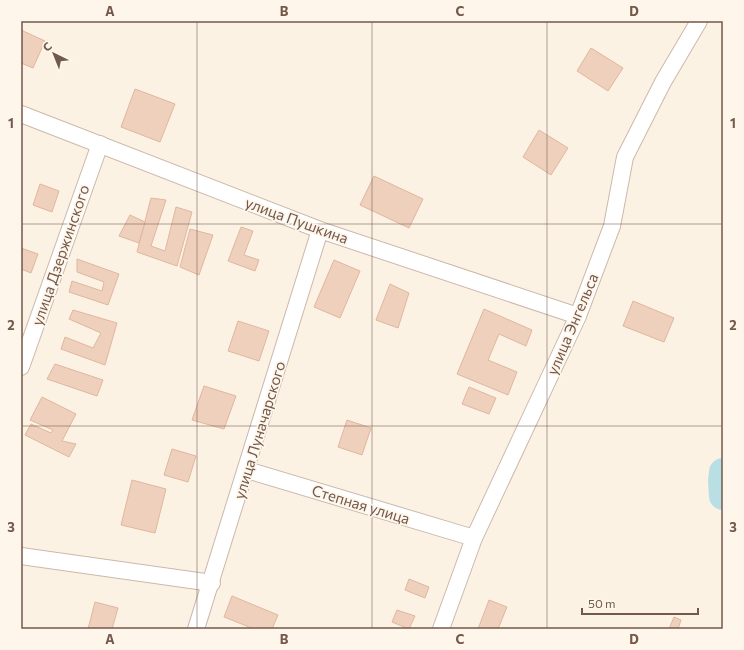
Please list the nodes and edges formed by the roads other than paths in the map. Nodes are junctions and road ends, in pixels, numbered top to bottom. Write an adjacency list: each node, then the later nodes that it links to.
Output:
1 (699, 21): 5 (street, улица Энгельса)
2 (21, 114): 3 (street, улица Пушкина)
3 (100, 144): 4 (street, улица Пушкина); 6 (street, улица Дзержинского)
4 (320, 230): 5 (street, улица Пушкина); 7 (street, улица Луначарского)
5 (578, 316): 8 (street, улица Энгельса)
6 (21, 367)
7 (247, 470): 8 (street, Степная улица); 10 (street, улица Луначарского)
8 (474, 538): 12 (street, улица Энгельса)
9 (21, 556): 10 (street)
10 (212, 583): 11 (street, улица Луначарского)
11 (196, 629)
12 (441, 629)

